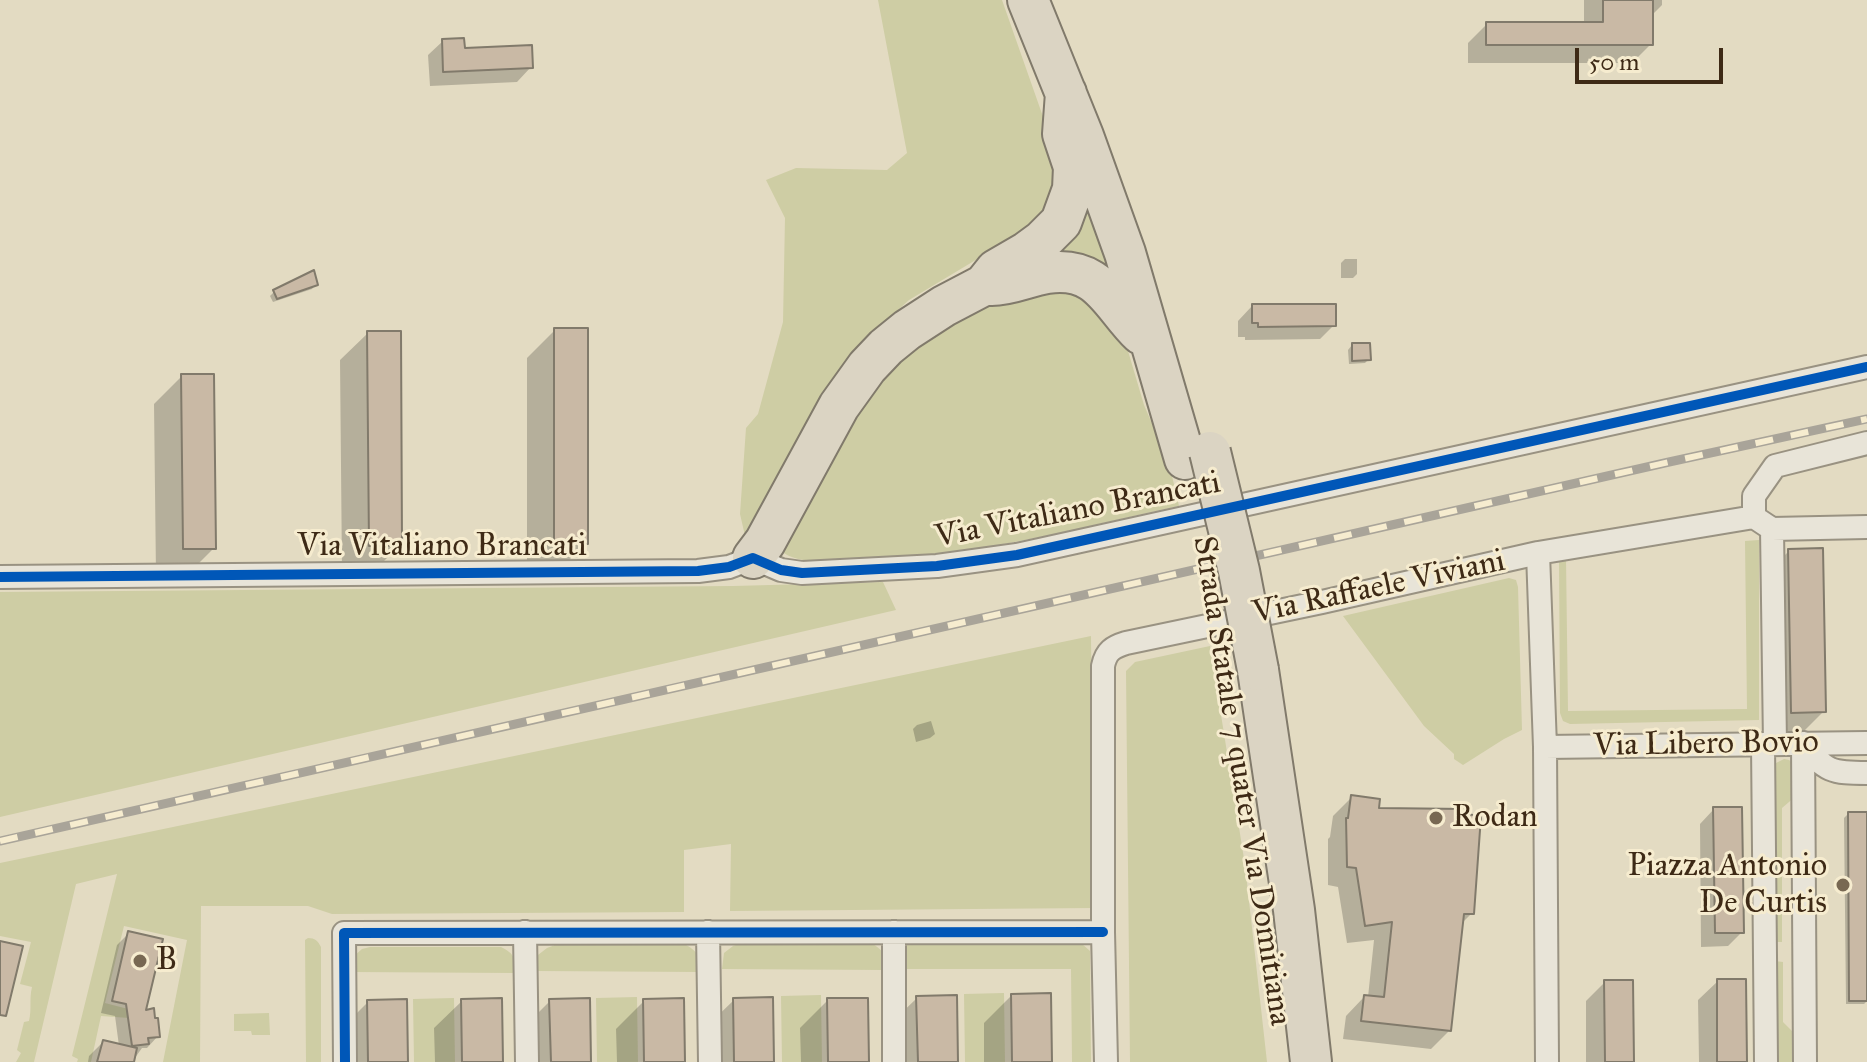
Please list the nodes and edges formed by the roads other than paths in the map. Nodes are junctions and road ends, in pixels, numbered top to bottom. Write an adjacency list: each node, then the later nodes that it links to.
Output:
1 (1051, 1): 2 (highway, Strada Statale 7 quater Via Domitiana); 7 (highway, Strada Statale 7 quater Via Domitiana)
2 (1066, 93): 3 (highway); 4 (highway, Strada Statale 7 quater Via Domitiana)
3 (984, 285): 4 (highway); 11 (highway)
4 (1153, 346): 7 (highway, Strada Statale 7 quater Via Domitiana)
5 (1867, 367): 11 (street, Via Vitaliano Brancati)
6 (1867, 443): 8 (street)
7 (1198, 456): 13 (highway, Strada Statale 7 quater Via Domitiana, bridge)
8 (1763, 523): 9 (street, Via Raffaele Viviani); 10 (street, Via Raffaele Viviani); 16 (street)
9 (1867, 527)
10 (1538, 553): 17 (street); 22 (street, Via Raffaele Viviani)
11 (753, 558): 12 (street, Via Vitaliano Brancati)
12 (0, 577)
13 (1245, 673): 30 (highway, Strada Statale 7 quater Via Domitiana); 31 (highway, Strada Statale 7 quater Via Domitiana)
14 (1803, 743): 15 (street, Via Libero Bovio); 16 (street, Via Libero Bovio); 18 (street); 24 (street)
15 (1867, 743)
16 (1769, 744): 17 (street, Via Libero Bovio); 23 (street)
17 (1545, 747): 32 (street)
18 (1867, 773)
19 (525, 932): 20 (street); 25 (street); 26 (street)
20 (708, 932): 21 (street); 27 (street)
21 (894, 932): 22 (street); 28 (street)
22 (1103, 932): 29 (street, Via Raffaele Viviani)
23 (1765, 955): 24 (street); 33 (street)
24 (1804, 955): 34 (street)
25 (345, 1062)
26 (527, 1062)
27 (710, 1062)
28 (894, 1062)
29 (1106, 1062)
30 (1284, 1062)
31 (1311, 1062)
32 (1547, 1062)
33 (1766, 1062)
34 (1805, 1062)

